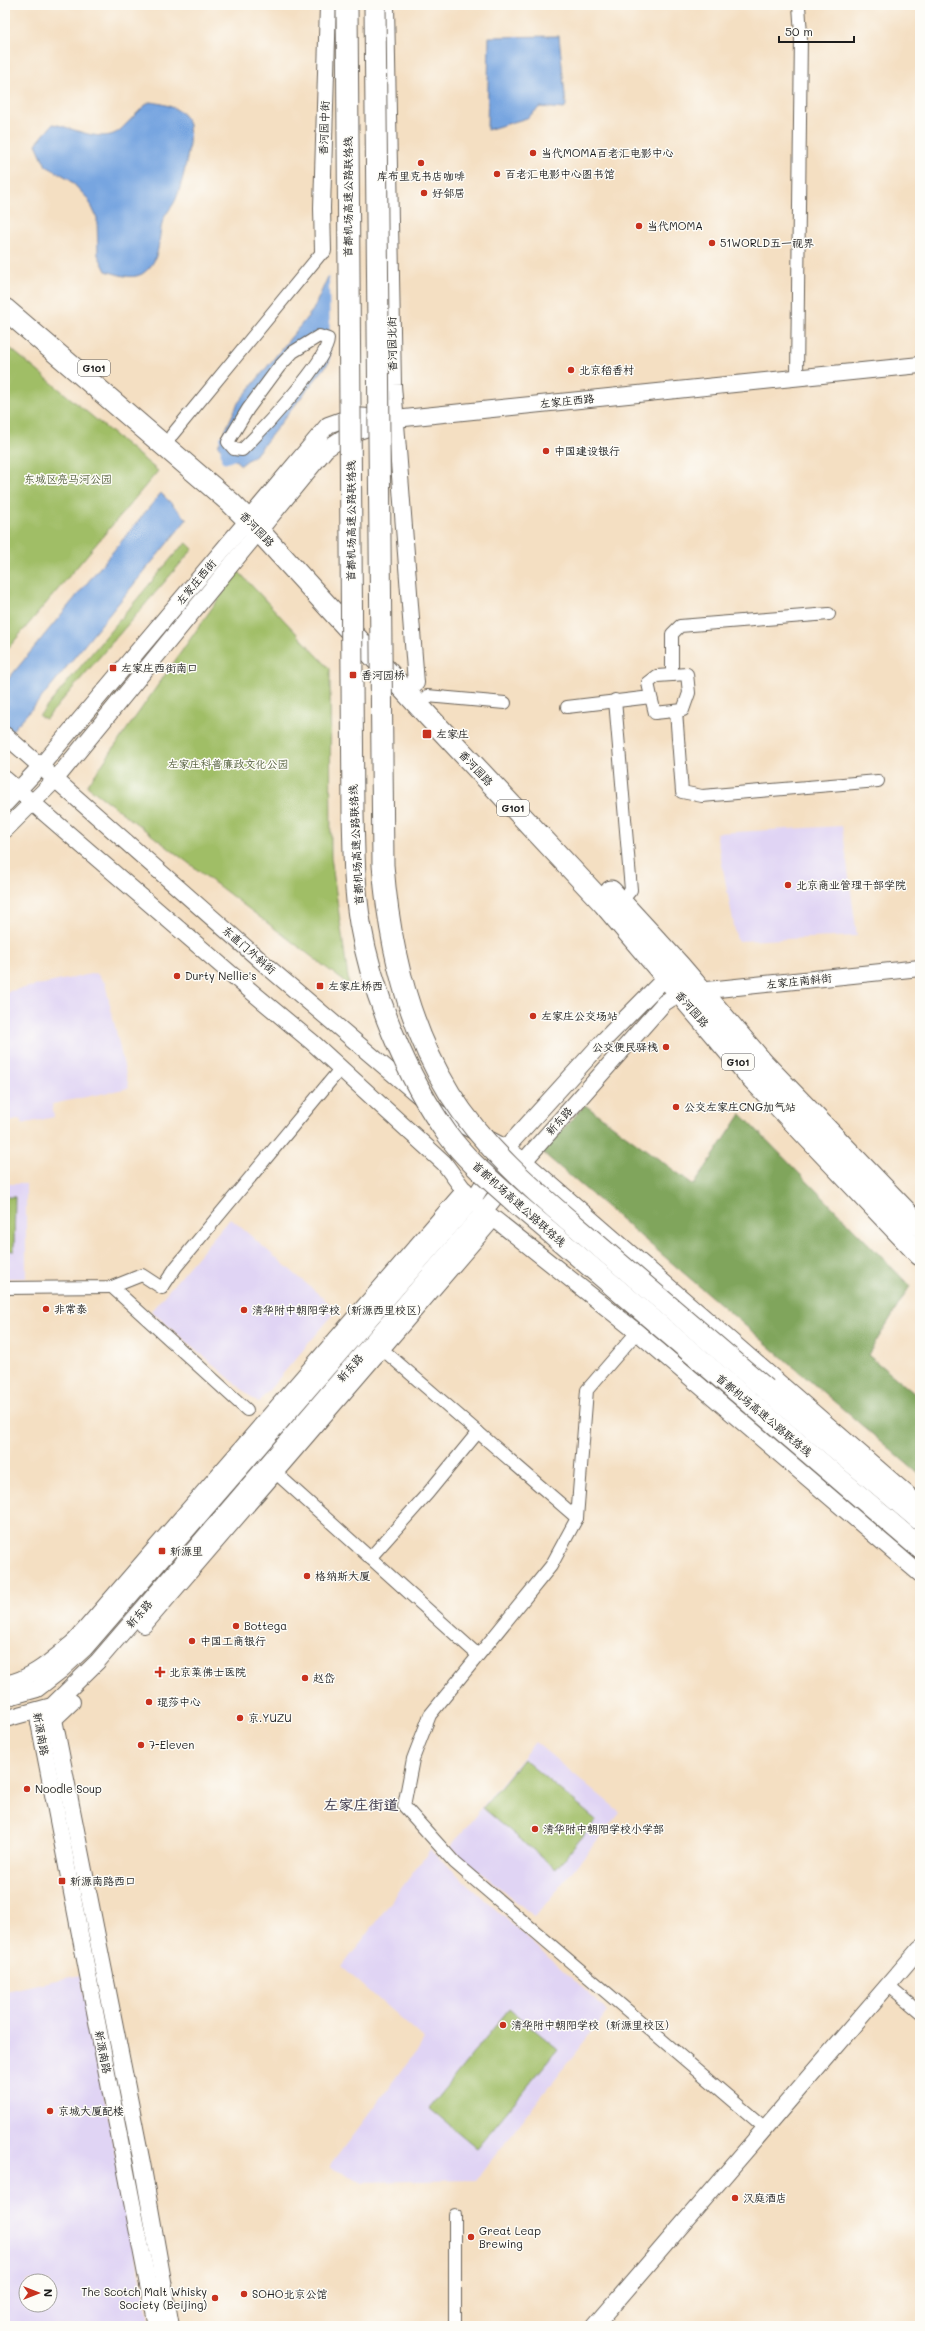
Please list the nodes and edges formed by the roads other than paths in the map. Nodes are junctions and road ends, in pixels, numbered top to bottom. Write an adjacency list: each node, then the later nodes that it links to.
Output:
1 (328, 5): 6 (main road, 香河园中街)
2 (346, 5): 53 (highway, 首都机场高速公路联络线, bridge)
3 (375, 5): 52 (highway, 首都机场高速公路联络线, bridge)
4 (386, 5): 12 (main road, 香河园北街)
5 (799, 5): 11 (street)
6 (323, 251): 13 (street)
7 (5, 294): 13 (highway, 香河园路 / G101)
8 (5, 309): 13 (highway, 香河园路 / G101)
9 (319, 336): 9 (street)
10 (920, 365): 11 (main road, 左家庄西路)
11 (797, 377): 12 (main road, 左家庄西路)
12 (395, 419): 14 (main road, 左家庄西路); 17 (main road, 香河园北街)
13 (178, 446): 14 (highway, 香河园路 / G101)
14 (258, 520): 17 (highway, 香河园路 / G101); 24 (main road, 左家庄西街); 26 (main road, 左家庄西街); 34 (highway, 香河园路 / G101)
15 (829, 614): 16 (street)
16 (672, 675): 18 (street); 22 (street)
17 (422, 689): 20 (street); 32 (highway, 香河园路 / G101)
18 (651, 697): 19 (street); 22 (street)
19 (615, 700): 21 (street); 32 (street)
20 (505, 703)
21 (567, 707)
22 (676, 711): 27 (street)
23 (5, 735): 24 (main road, 东直门外斜街)
24 (40, 767): 26 (main road, 东直门外斜街); 28 (main road, 左家庄西街)
25 (5, 779): 28 (main road)
26 (55, 780): 29 (main road, 左家庄西街); 38 (main road, 东直门外斜街)
27 (878, 781)
28 (18, 790): 29 (main road); 30 (main road, 左家庄西街)
29 (31, 802): 31 (main road, 左家庄西街); 37 (main road)
30 (5, 804)
31 (5, 830)
32 (621, 902): 34 (highway, 香河园路 / G101)
33 (920, 968): 35 (main road, 左家庄南斜街)
34 (672, 971): 35 (highway, 香河园路 / G101); 36 (highway, 香河园路 / G101); 38 (main road, 新东路)
35 (702, 992): 36 (main road, 左家庄南斜街); 41 (highway, 香河园路 / G101)
36 (679, 993): 39 (main road, 新东路); 42 (highway, 香河园路 / G101)
37 (341, 1068): 40 (main road); 43 (street)
38 (506, 1148): 39 (main road, 东直门外斜街); 40 (main road, 新东路)
39 (524, 1161): 40 (main road, 新东路); 50 (main road, 东直门外斜街)
40 (479, 1205): 45 (main road); 46 (main road); 57 (main road); 58 (main road, 新东路); 60 (main road, 新东路)
41 (920, 1226)
42 (920, 1255)
43 (112, 1287): 44 (street); 47 (street)
44 (5, 1288)
45 (637, 1332): 51 (street); 55 (main road)
46 (382, 1349): 48 (street); 49 (main road)
47 (247, 1410)
48 (478, 1432): 51 (street); 54 (street)
49 (278, 1471): 54 (street); 60 (main road)
50 (920, 1505)
51 (577, 1518): 56 (street)
52 (920, 1520)
53 (920, 1548)
54 (372, 1555): 56 (street)
55 (920, 1574)
56 (480, 1652): 66 (street)
57 (5, 1684)
58 (37, 1689): 59 (main road, 新东路); 60 (main road, 新源南路); 61 (main road, 新源南路)
59 (5, 1698)
60 (53, 1712): 61 (main road, 新东路); 69 (main road, 新源南路)
61 (38, 1717): 62 (main road, 新东路); 68 (main road, 新源南路)
62 (5, 1719)
63 (920, 1948): 64 (main road)
64 (888, 1985): 65 (street); 66 (main road)
65 (920, 2012)
66 (765, 2128): 71 (main road)
67 (455, 2215): 70 (street)
68 (156, 2326)
69 (171, 2326)
70 (455, 2326)
71 (595, 2326)

